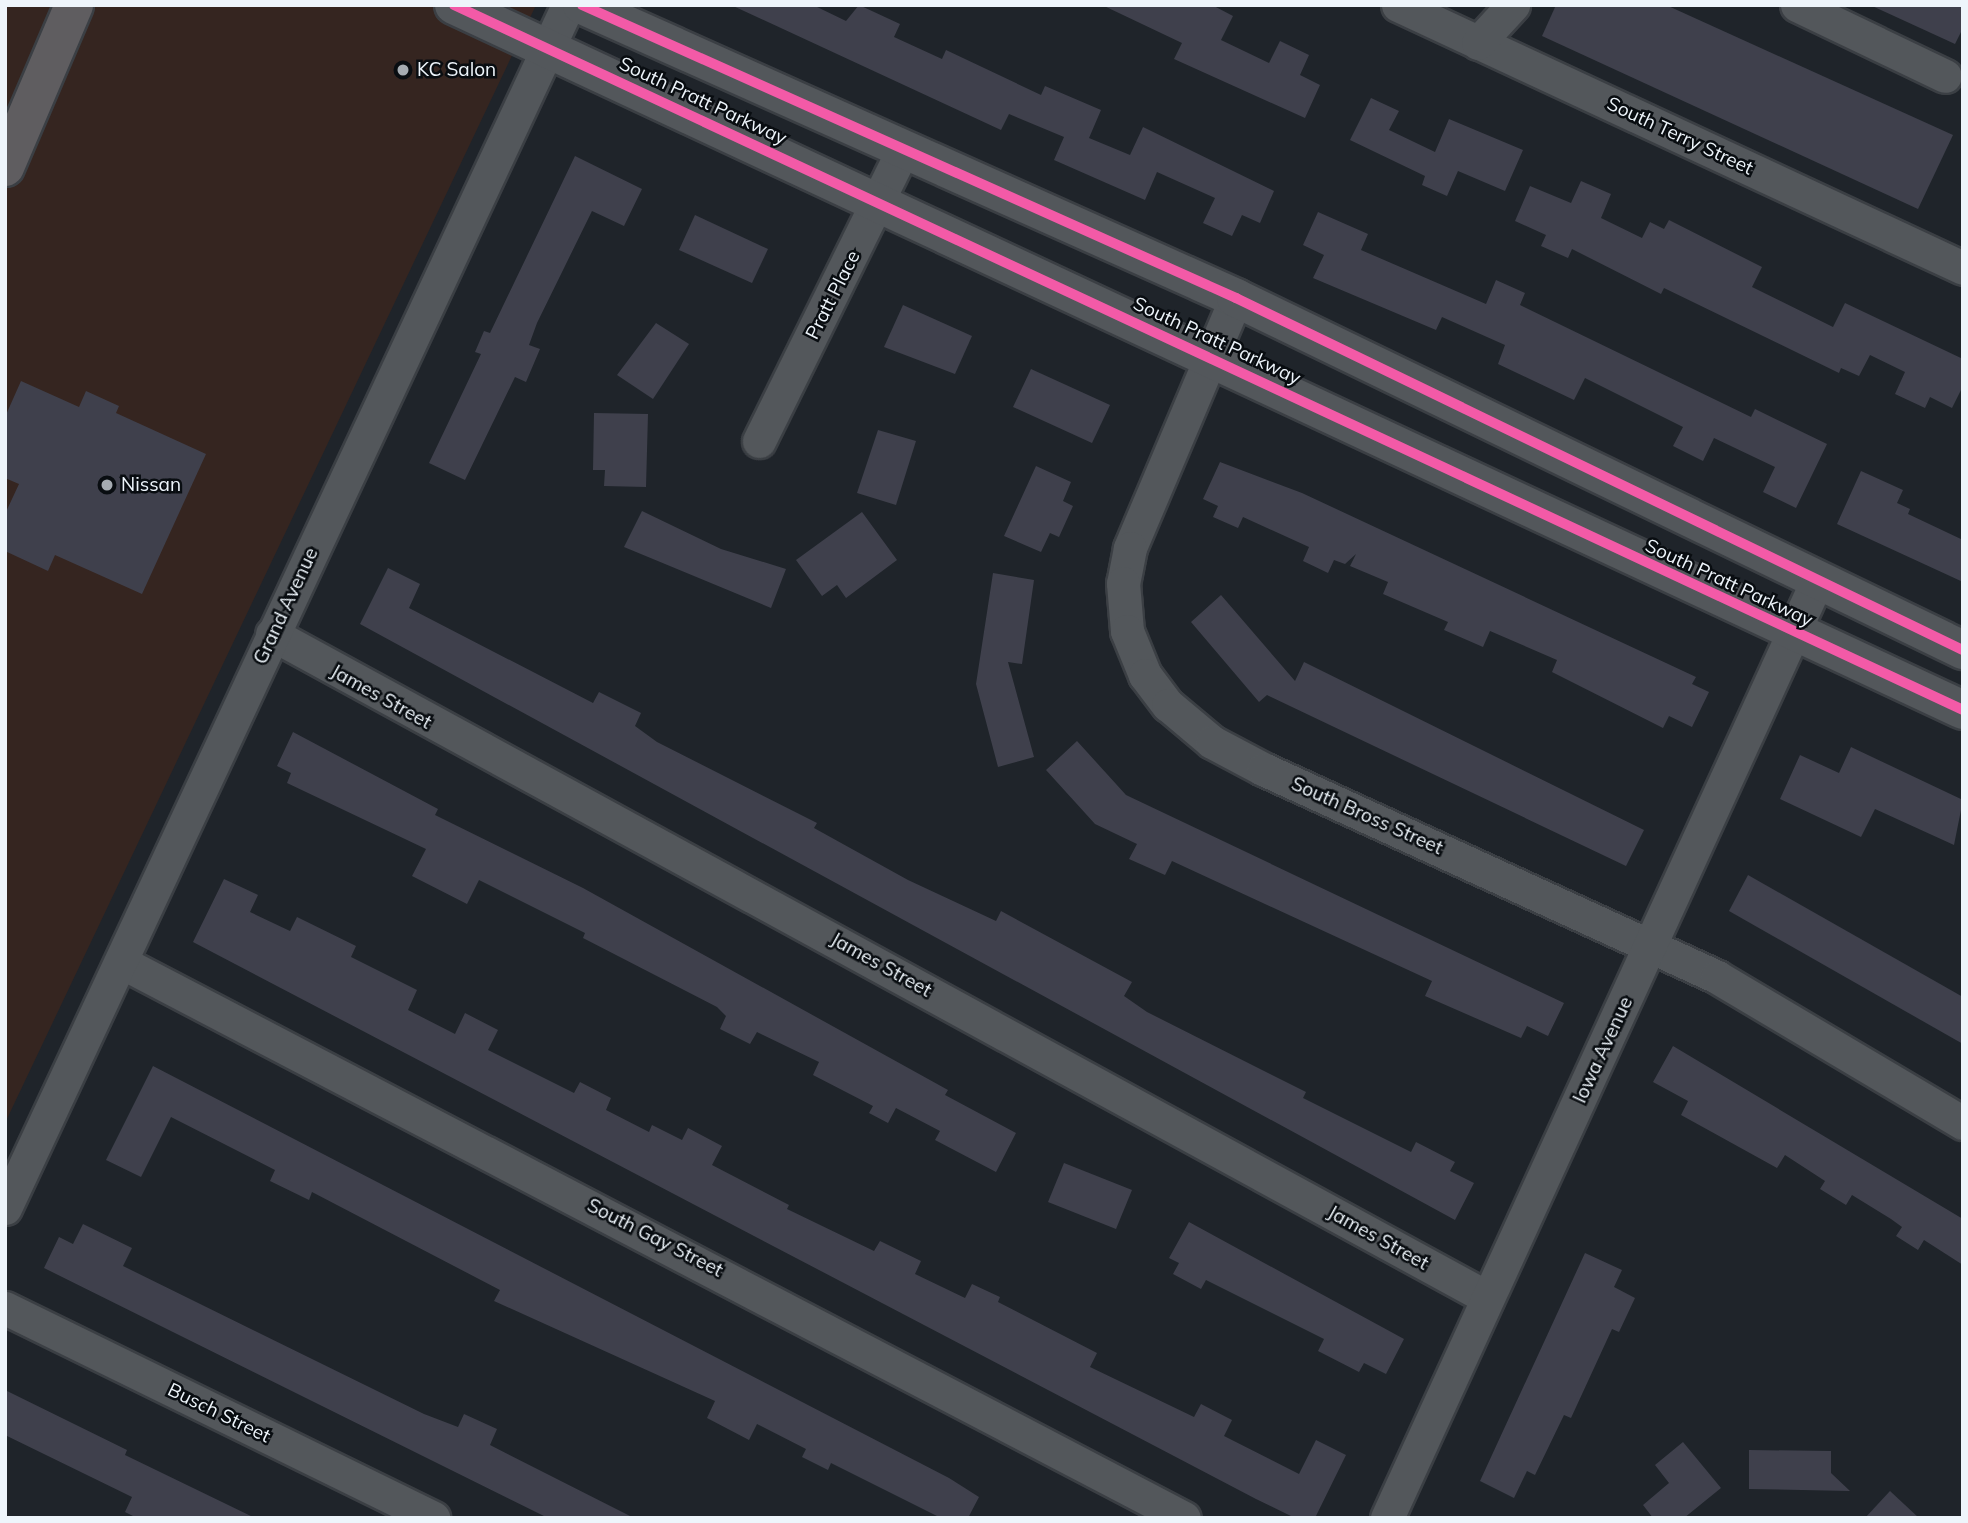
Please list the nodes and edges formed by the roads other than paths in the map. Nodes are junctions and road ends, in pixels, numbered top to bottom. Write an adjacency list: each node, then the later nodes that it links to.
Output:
1 (74, 5): 13 (highway)
2 (454, 5): 10 (street, South Pratt Parkway)
3 (568, 5): 10 (street, Grand Avenue)
4 (582, 5): 12 (street, South Pratt Parkway)
5 (1398, 5): 9 (street, South Terry Street)
6 (1481, 5): 9 (street)
7 (1513, 5): 9 (street)
8 (1797, 5): 11 (street)
9 (1478, 43): 15 (street, South Terry Street)
10 (548, 48): 14 (street, South Pratt Parkway); 21 (street, Grand Avenue)
11 (1945, 76)
12 (904, 148): 14 (street, Pratt Place); 16 (street, South Pratt Parkway)
13 (5, 167)
14 (879, 204): 17 (street, South Pratt Parkway); 18 (street, Pratt Place)
15 (1963, 268)
16 (1236, 298): 17 (street, South Bross Street); 19 (street, South Pratt Parkway)
17 (1215, 358): 20 (street, South Pratt Parkway); 24 (street, South Bross Street)
18 (759, 441)
19 (1817, 581): 20 (street, Iowa Avenue); 22 (street, South Pratt Parkway)
20 (1793, 633): 23 (street, South Pratt Parkway); 24 (street, Iowa Avenue)
21 (272, 634): 25 (street, Grand Avenue); 28 (street, James Street)
22 (1963, 650)
23 (1963, 710)
24 (1652, 945): 26 (street, South Bross Street); 28 (street, Iowa Avenue)
25 (122, 963): 27 (street, Grand Avenue); 31 (street, South Gay Street)
26 (1963, 1123)
27 (5, 1208)
28 (1488, 1298): 32 (street, Iowa Avenue)
29 (5, 1308): 30 (street, Busch Street)
30 (433, 1518)
31 (1184, 1518)
32 (1387, 1518)

